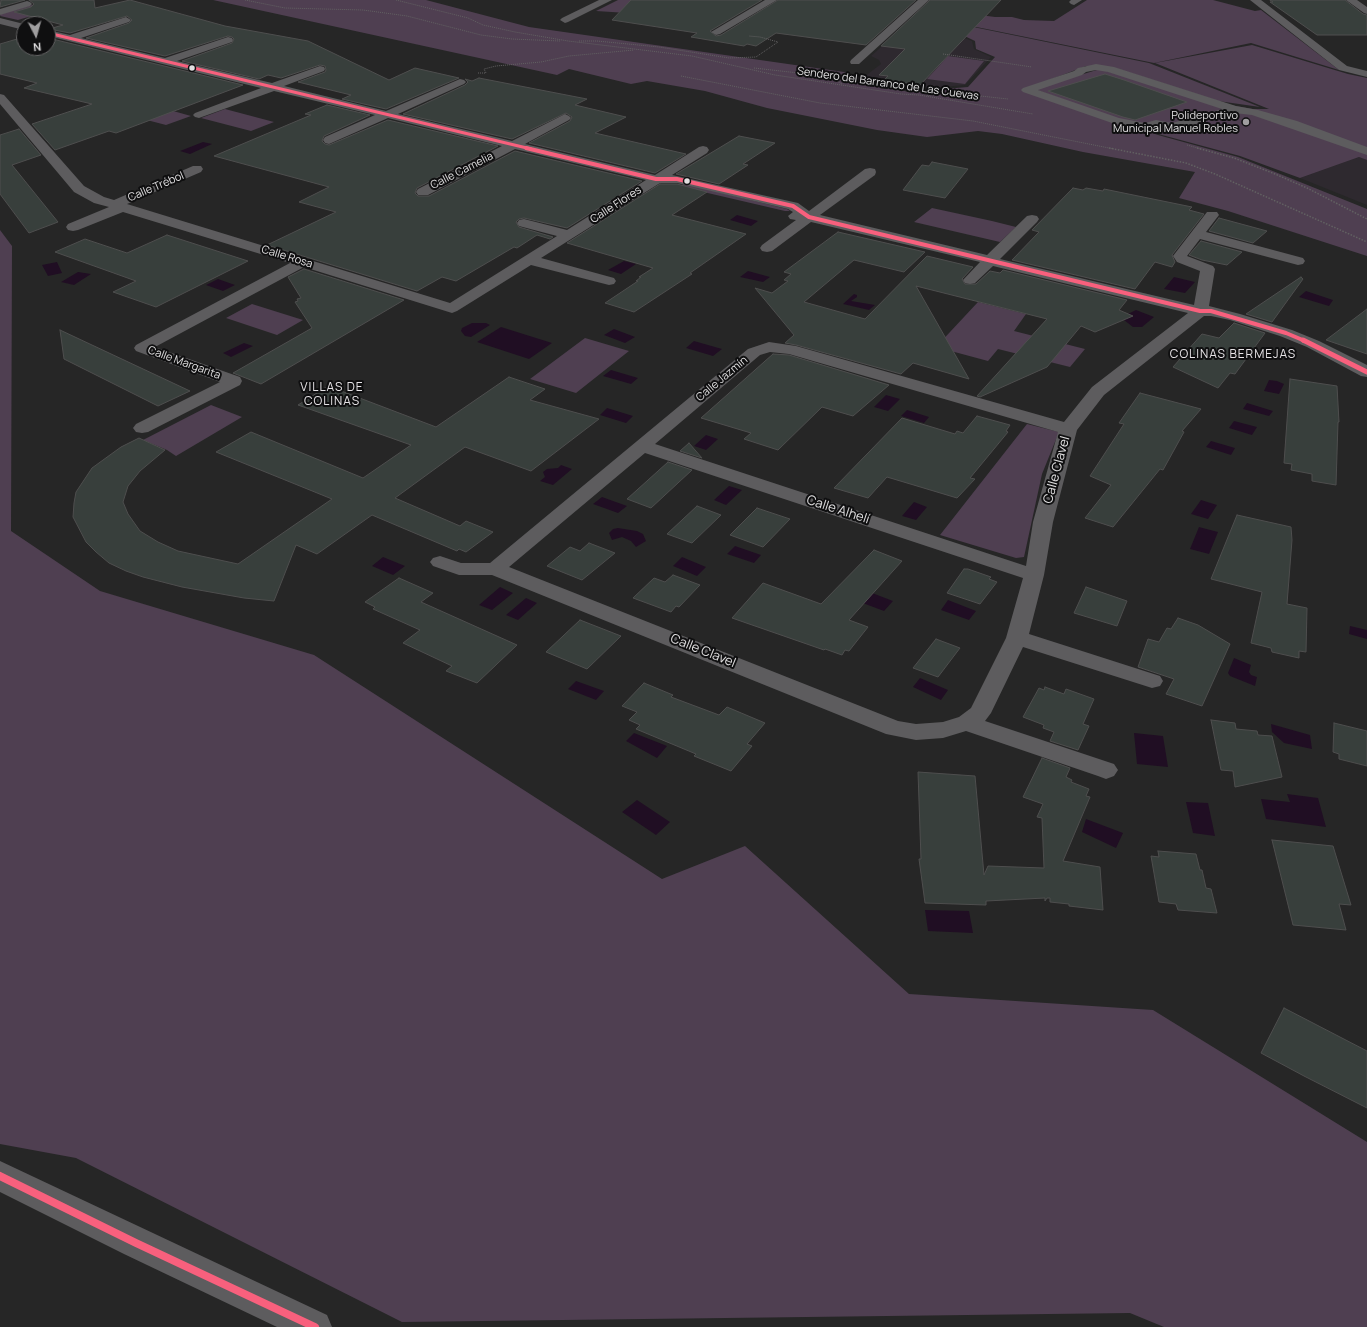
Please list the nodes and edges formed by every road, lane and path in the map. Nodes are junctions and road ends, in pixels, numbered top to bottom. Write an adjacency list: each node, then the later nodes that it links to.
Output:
1 (244, 0): 19 (path)
2 (396, 0): 19 (path, Sendero del Barranco de Las Cuevas)
3 (607, 0): 12 (street)
4 (772, 0): 15 (street)
5 (924, 0): 23 (street)
6 (1255, 0): 28 (street)
7 (1351, 0): 9 (street)
8 (27, 4): 10 (street)
9 (1367, 11)
10 (0, 12)
11 (126, 20): 17 (street)
12 (565, 20)
13 (0, 21): 14 (street)
14 (16, 25)
15 (716, 32): 19 (path)
16 (56, 35): 17 (street)
17 (71, 38): 22 (street)
18 (228, 40): 22 (street)
19 (568, 41): 20 (path, Sendero del Barranco de Las Cuevas)
20 (642, 50): 24 (path, Sendero del Barranco de Las Cuevas); 26 (path)
21 (944, 54): 27 (path)
22 (166, 61): 31 (street)
23 (855, 62)
24 (743, 67): 32 (path, Sendero del Barranco de Las Cuevas); 32 (path)
25 (320, 68): 31 (street)
26 (484, 69)
27 (1078, 73): 36 (street); 36 (street)
28 (1367, 74)
29 (681, 76): 59 (path)
30 (460, 82): 37 (street)
31 (274, 86): 37 (street); 39 (street)
32 (847, 86): 33 (path, Sendero del Barranco de Las Cuevas)
33 (919, 95): 35 (path); 38 (path, Sendero del Barranco de Las Cuevas)
34 (0, 97): 50 (street, Calle Rosa)
35 (1009, 99)
36 (1234, 110): 45 (street)
37 (387, 114): 41 (street); 43 (street)
38 (1032, 114)
39 (199, 116)
40 (566, 118): 43 (street, Calle Camelia)
41 (329, 140)
42 (1185, 144): 54 (path)
43 (514, 145): 48 (street); 49 (street, Calle Camelia)
44 (703, 150): 48 (street, Calle Flores)
45 (1367, 151)
46 (197, 169): 50 (street, Calle Trébol)
47 (870, 172): 52 (street)
48 (656, 178): 52 (street); 58 (street, Calle Flores)
49 (423, 192)
50 (118, 206): 56 (street); 64 (street, Calle Rosa)
51 (1212, 215): 57 (street)
52 (809, 217): 60 (street); 62 (street)
53 (1032, 219): 62 (street)
54 (1367, 219)
55 (524, 223): 58 (street)
56 (73, 227)
57 (1197, 234): 63 (street); 68 (street)
58 (570, 235): 61 (street, Calle Flores)
59 (1367, 242)
60 (766, 248)
61 (530, 260): 66 (street); 67 (street, Calle Flores)
62 (991, 260): 65 (street); 68 (street)
63 (1298, 261)
64 (304, 262): 67 (street, Calle Rosa); 71 (street, Calle Margarita)
65 (970, 280)
66 (609, 282)
67 (452, 308)
68 (1200, 311): 69 (street); 70 (street); 72 (street, Calle Clavel)
69 (1367, 372)
70 (1367, 386)
71 (142, 428)
72 (1068, 428): 73 (street, Calle Jazmín); 76 (street, Calle Clavel)
73 (642, 446): 75 (street, Calle Jazmín); 76 (street, Calle Alhelí)
74 (440, 562): 75 (street, Calle Clavel)
75 (495, 569): 79 (street, Calle Clavel)
76 (1034, 574): 77 (street, Calle Clavel)
77 (1017, 638): 78 (street); 79 (street, Calle Clavel)
78 (1152, 681)
79 (967, 723): 80 (street)
80 (1106, 770)
81 (0, 1176): 82 (street)
82 (315, 1327)

